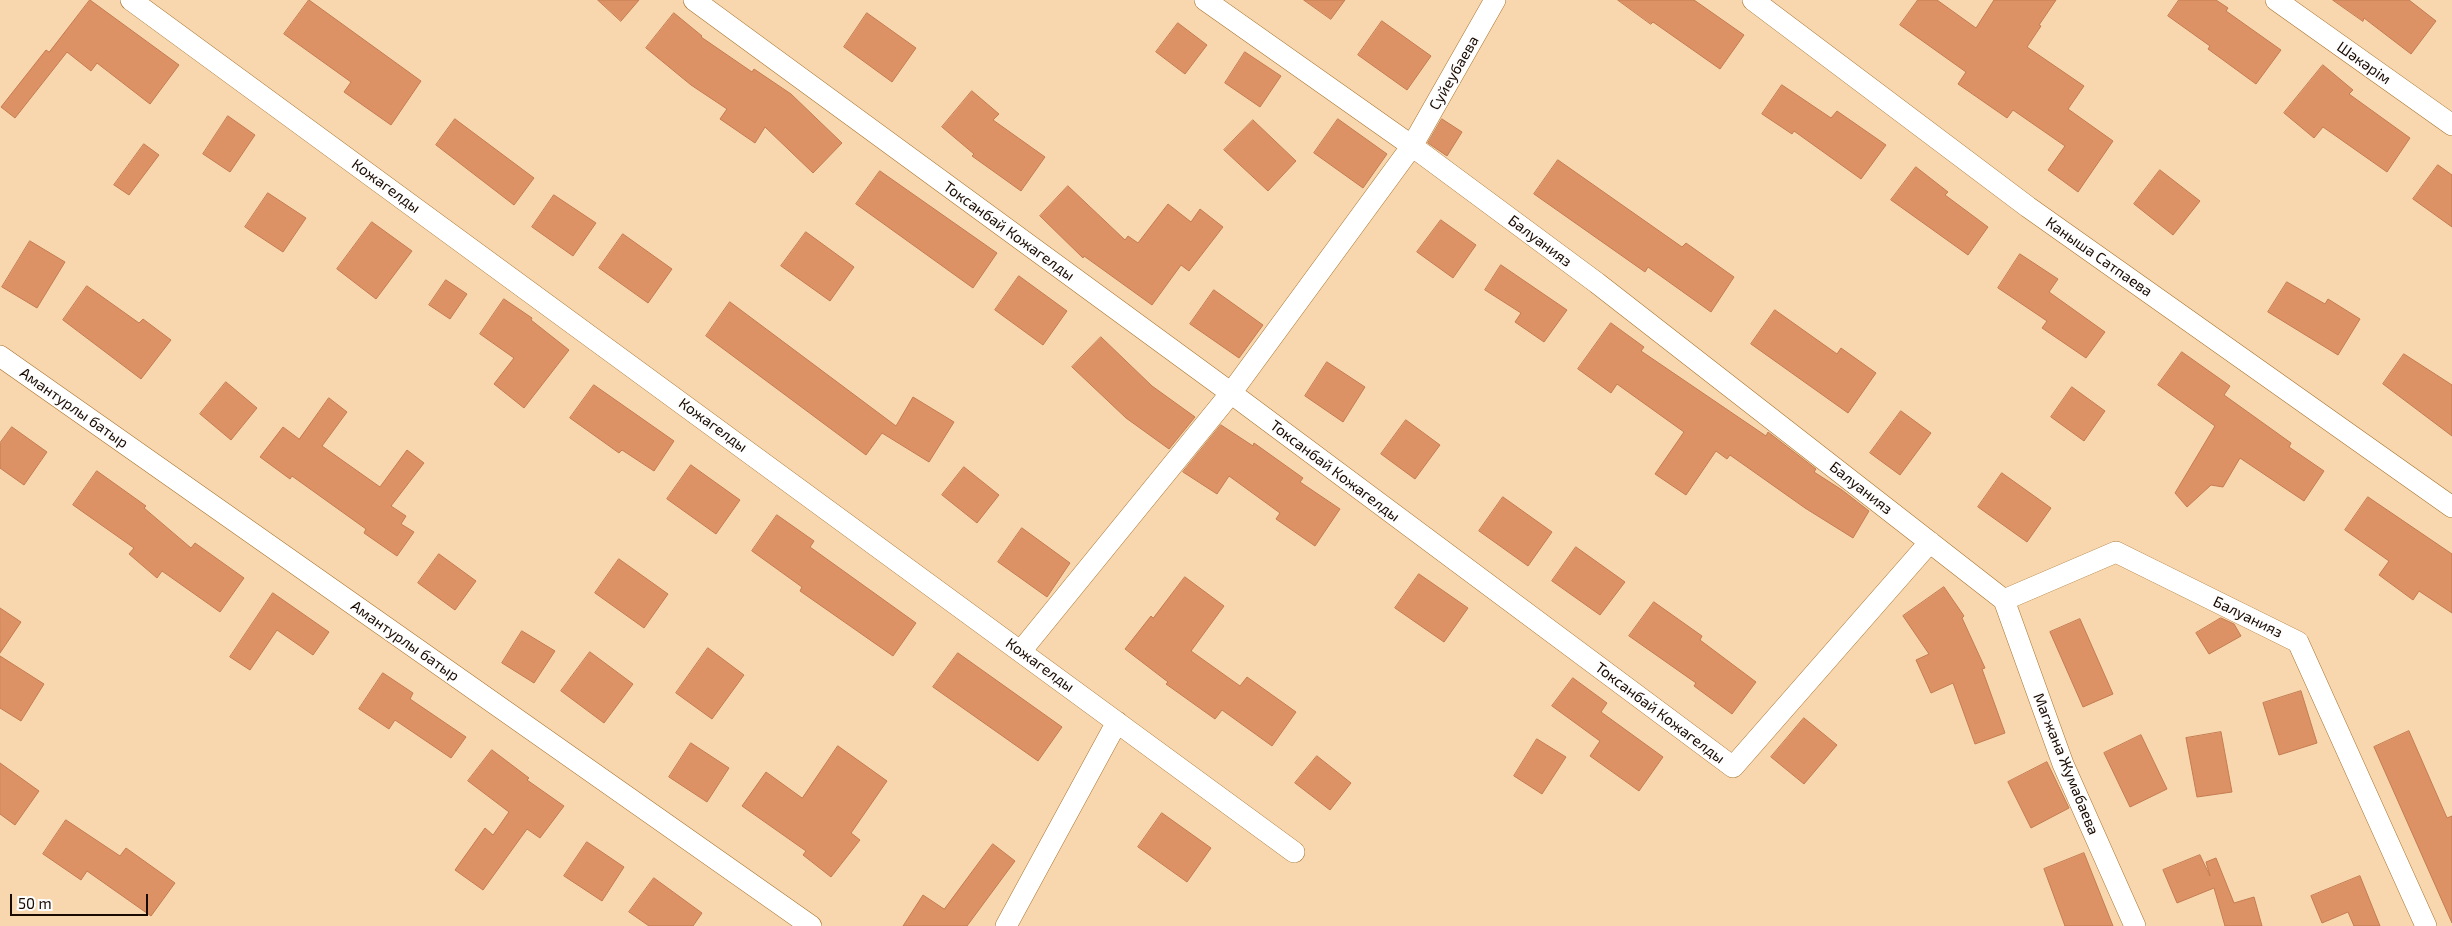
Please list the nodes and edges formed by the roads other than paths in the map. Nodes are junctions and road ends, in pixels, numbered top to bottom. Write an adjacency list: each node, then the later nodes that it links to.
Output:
1 (131, 0): 14 (street, Кожагелды)
2 (694, 0): 10 (street, Токсанбай Кожагелды)
3 (1206, 0): 8 (street, Балуанияз)
4 (1495, 0): 8 (street, Суйеубаева)
5 (1753, 0): 11 (street, Каныша Сатпаева)
6 (2276, 0): 7 (street, Шәкәрім)
7 (2452, 125)
8 (1412, 146): 10 (street, Суйеубаева); 12 (street, Балуанияз)
9 (0, 356): 17 (street, Амантурлы батыр)
10 (1231, 393): 12 (street, Токсанбай Кожагелды); 14 (street, Суйеубаева)
11 (2452, 507)
12 (1930, 542): 13 (street, Балуанияз)
13 (2004, 600): 19 (street, Магжана Жумабаева); 20 (street, Балуанияз)
14 (1022, 651): 15 (street, Кожагелды)
15 (1117, 722): 16 (street, Кожагелды); 18 (street)
16 (1294, 852)
17 (811, 926)
18 (1006, 926)
19 (2135, 926)
20 (2426, 926)

